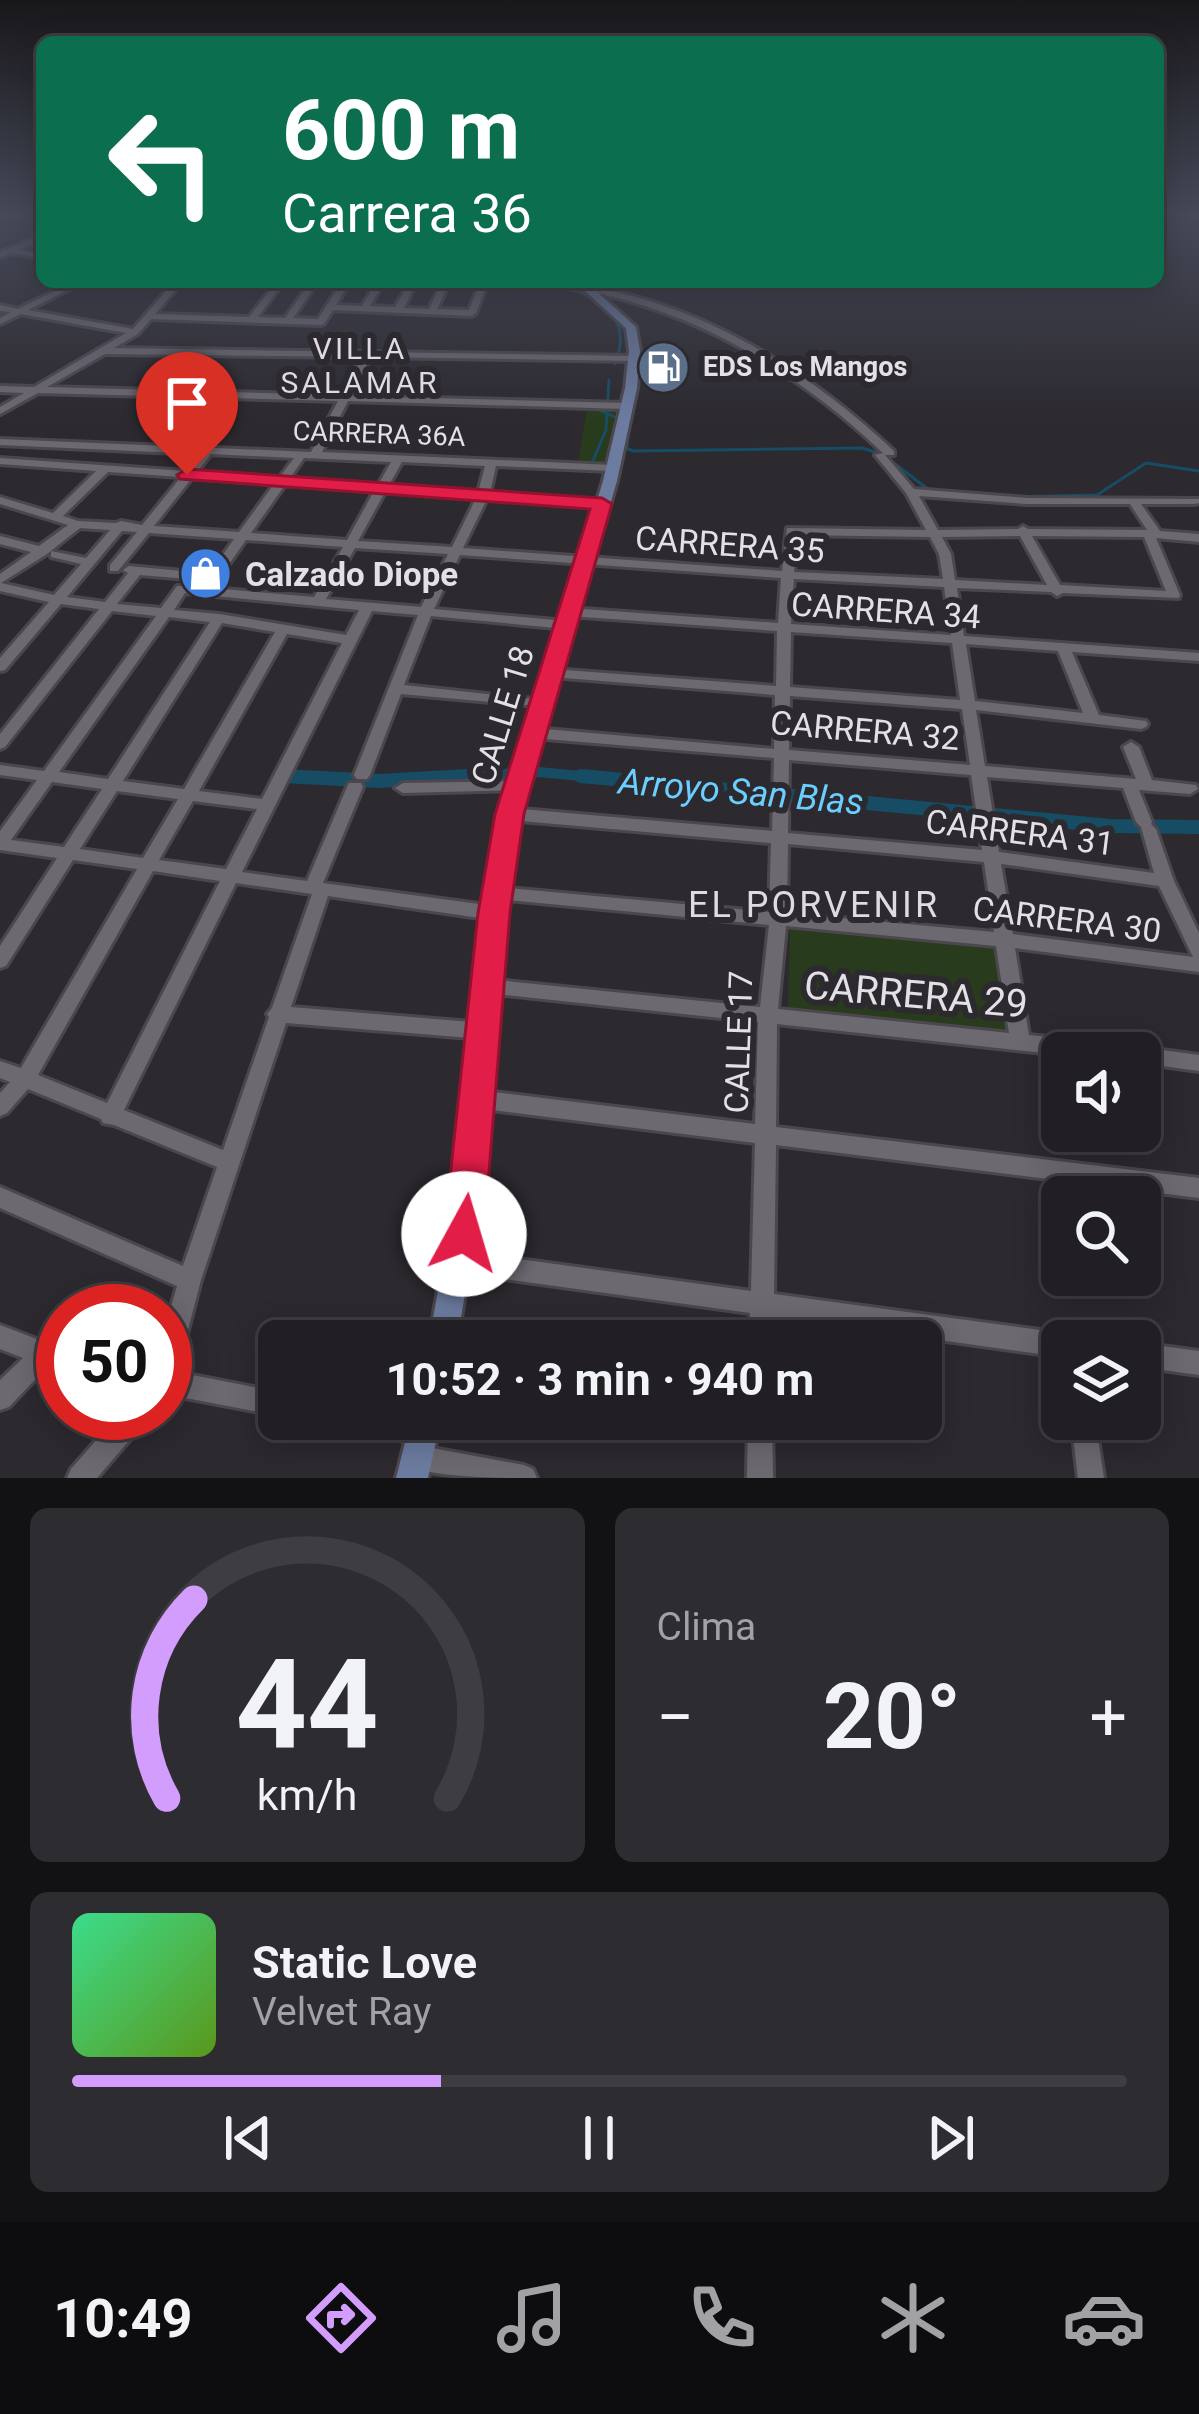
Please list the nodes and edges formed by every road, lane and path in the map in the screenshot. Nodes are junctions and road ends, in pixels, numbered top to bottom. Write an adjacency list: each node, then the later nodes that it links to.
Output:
1 (68, 288): 17 (street)
2 (173, 288): 18 (street)
3 (275, 288): 19 (street)
4 (310, 288): 21 (street)
5 (342, 288): 13 (street)
6 (376, 288): 14 (street)
7 (410, 288): 15 (street)
8 (443, 288): 16 (street)
9 (482, 288): 16 (street)
10 (587, 288): 25 (main road)
11 (593, 288): 43 (street)
12 (0, 308): 17 (street)
13 (330, 308): 14 (street); 21 (street)
14 (364, 309): 15 (street)
15 (398, 310): 16 (street)
16 (432, 311)
17 (19, 312): 20 (street); 22 (street)
18 (148, 316): 19 (street); 22 (street)
19 (251, 320): 21 (street)
20 (0, 321)
21 (287, 321)
22 (134, 332): 23 (street)
23 (109, 349): 24 (street); 27 (street)
24 (368, 354): 25 (street); 28 (street)
25 (623, 358): 30 (main road, CALLE 18)
26 (0, 389): 27 (street)
27 (32, 393): 28 (street); 29 (street)
28 (345, 400): 30 (street); 34 (street)
29 (0, 411)
30 (625, 414): 38 (main road, CALLE 18)
31 (0, 442): 32 (street, CARRERA 36A)
32 (126, 447): 33 (street, CARRERA 36A); 39 (street)
33 (208, 451): 34 (street, CARRERA 36A); 40 (street)
34 (308, 455): 35 (street, CARRERA 36A); 41 (street)
35 (398, 459): 37 (street, CARRERA 36A); 42 (street)
36 (0, 461): 39 (street)
37 (491, 463): 38 (street, CARRERA 36A); 44 (street)
38 (612, 468): 49 (main road, CALLE 18)
39 (105, 469): 40 (street); 50 (street)
40 (187, 475): 41 (street); 53 (street)
41 (281, 481): 42 (street); 56 (street)
42 (382, 488): 44 (street); 61 (street)
43 (911, 492): 45 (street); 57 (street)
44 (483, 496): 49 (street); 62 (street)
45 (947, 497): 47 (street); 55 (street)
46 (0, 500): 50 (street, CARRERA 35)
47 (1133, 501): 48 (street); 58 (street)
48 (1195, 501)
49 (602, 504): 64 (main road, CALLE 18)
50 (57, 514): 51 (street, CARRERA 35)
51 (77, 524): 52 (street, CARRERA 35); 63 (street)
52 (121, 525): 53 (street, CARRERA 35); 65 (street)
53 (147, 526): 56 (street, CARRERA 35); 66 (street)
54 (1023, 530): 55 (street); 58 (street); 72 (street)
55 (972, 531): 57 (street)
56 (241, 534): 61 (street, CARRERA 35); 71 (street)
57 (936, 534): 67 (street, CALLE 17); 70 (street)
58 (1152, 534): 59 (street); 72 (street, CARRERA 35)
59 (1199, 538)
60 (0, 540): 63 (street)
61 (351, 542): 62 (street, CARRERA 35); 74 (street)
62 (454, 550): 64 (street, CARRERA 35); 77 (street)
63 (49, 552): 65 (street); 69 (street)
64 (585, 560): 67 (street, CARRERA 35); 79 (main road, CALLE 18)
65 (88, 562): 73 (street)
66 (137, 571): 68 (street, CARRERA 34); 76 (street)
67 (787, 575): 70 (street, CARRERA 35); 81 (street, CALLE 17)
68 (185, 582): 71 (street, CARRERA 34); 78 (street)
69 (0, 584): 73 (street)
70 (948, 586): 72 (street, CARRERA 35); 85 (street)
71 (203, 591): 74 (street, CARRERA 34)
72 (1057, 592)
73 (52, 601): 76 (street); 86 (street)
74 (317, 602): 75 (street, CARRERA 34)
75 (367, 607): 77 (street, CARRERA 34); 83 (street)
76 (108, 608): 78 (street); 98 (street)
77 (426, 611): 79 (street, CARRERA 34); 91 (street)
78 (165, 612): 80 (street); 103 (street)
79 (568, 618): 81 (street, CARRERA 34); 90 (main road, CALLE 18)
80 (219, 619): 82 (street); 105 (street)
81 (784, 629): 85 (street, CARRERA 34); 92 (street, CALLE 17)
82 (281, 633): 83 (street); 109 (street)
83 (350, 640): 110 (street)
84 (0, 642): 86 (street)
85 (959, 643): 87 (street, CARRERA 34); 94 (street)
86 (16, 646): 89 (street)
87 (1064, 650): 88 (street, CARRERA 34); 95 (street)
88 (1199, 657)
89 (0, 667)
90 (552, 674): 92 (street); 93 (main road, CALLE 18)
91 (398, 689): 93 (street); 119 (street)
92 (782, 691): 94 (street); 100 (street, CALLE 17)
93 (543, 704): 97 (main road, CALLE 18)
94 (968, 705): 95 (street); 101 (street)
95 (1094, 718): 96 (street)
96 (1141, 724)
97 (534, 734): 100 (street, CARRERA 32); 104 (main road, CALLE 18)
98 (0, 744)
99 (1131, 747): 106 (street)
100 (781, 753): 101 (street, CARRERA 32); 112 (street, CALLE 17)
101 (975, 769): 106 (street, CARRERA 32); 115 (street)
102 (0, 770): 103 (street)
103 (48, 776): 105 (street); 113 (street)
104 (521, 776): 107 (street); 111 (main road, CALLE 18)
105 (116, 785): 109 (street); 114 (street)
106 (1138, 785): 108 (street, CARRERA 32); 118 (street)
107 (404, 788)
108 (1190, 790)
109 (189, 795): 110 (street); 116 (street)
110 (268, 806): 117 (street)
111 (510, 814): 112 (street, CARRERA 31); 120 (main road, CALLE 18)
112 (780, 837): 115 (street, CARRERA 31); 121 (street, CALLE 17)
113 (0, 843): 114 (street, CARRERA 30)
114 (68, 853): 116 (street, CARRERA 30); 124 (street)
115 (988, 856): 118 (street, CARRERA 31); 122 (street)
116 (148, 865): 117 (street, CARRERA 30); 135 (street)
117 (232, 878): 119 (street, CARRERA 30); 138 (street)
118 (1165, 881): 123 (street)
119 (317, 889): 120 (street, CARRERA 30); 127 (street)
120 (496, 903): 121 (street, CARRERA 30); 126 (main road, CALLE 18)
121 (778, 920): 122 (street, CARRERA 30); 128 (street, CALLE 17)
122 (1005, 940): 125 (street, CARRERA 30); 130 (street)
123 (1199, 952)
124 (0, 961)
125 (1199, 965)
126 (488, 986): 128 (street, CARRERA 29); 129 (main road, CALLE 18)
127 (277, 1014): 129 (street); 140 (street)
128 (768, 1017): 130 (street, CARRERA 29); 139 (street, CALLE 17)
129 (483, 1031): 136 (main road, CALLE 18)
130 (1020, 1040): 131 (street, CARRERA 29)
131 (1041, 1043)
132 (1161, 1058): 133 (street)
133 (1199, 1063)
134 (0, 1069): 135 (street)
135 (25, 1079): 137 (street); 138 (street)
136 (477, 1099): 139 (street); 143 (main road, CALLE 18)
137 (0, 1107)
138 (110, 1117): 140 (street)
139 (767, 1135): 141 (street); 146 (street, CALLE 17)
140 (229, 1162): 144 (street)
141 (1199, 1188)
142 (0, 1197): 144 (street)
143 (461, 1262): 146 (street); 147 (main road, CALLE 18)
144 (190, 1280): 145 (street)
145 (189, 1284)
146 (761, 1300): 148 (street, CALLE 17); 150 (street)
147 (448, 1320)
148 (761, 1320)
149 (0, 1337): 151 (street)
150 (1041, 1342)
151 (36, 1352)
152 (1161, 1358): 153 (street)
153 (1199, 1363)
154 (36, 1371): 156 (street)
155 (192, 1387): 157 (street)
156 (0, 1397)
157 (258, 1401)
158 (113, 1440): 162 (street)
159 (760, 1440): 164 (street)
160 (1086, 1440): 165 (street)
161 (419, 1447): 163 (street)
162 (80, 1478)
163 (524, 1478)
164 (760, 1478)
165 (1091, 1478)

